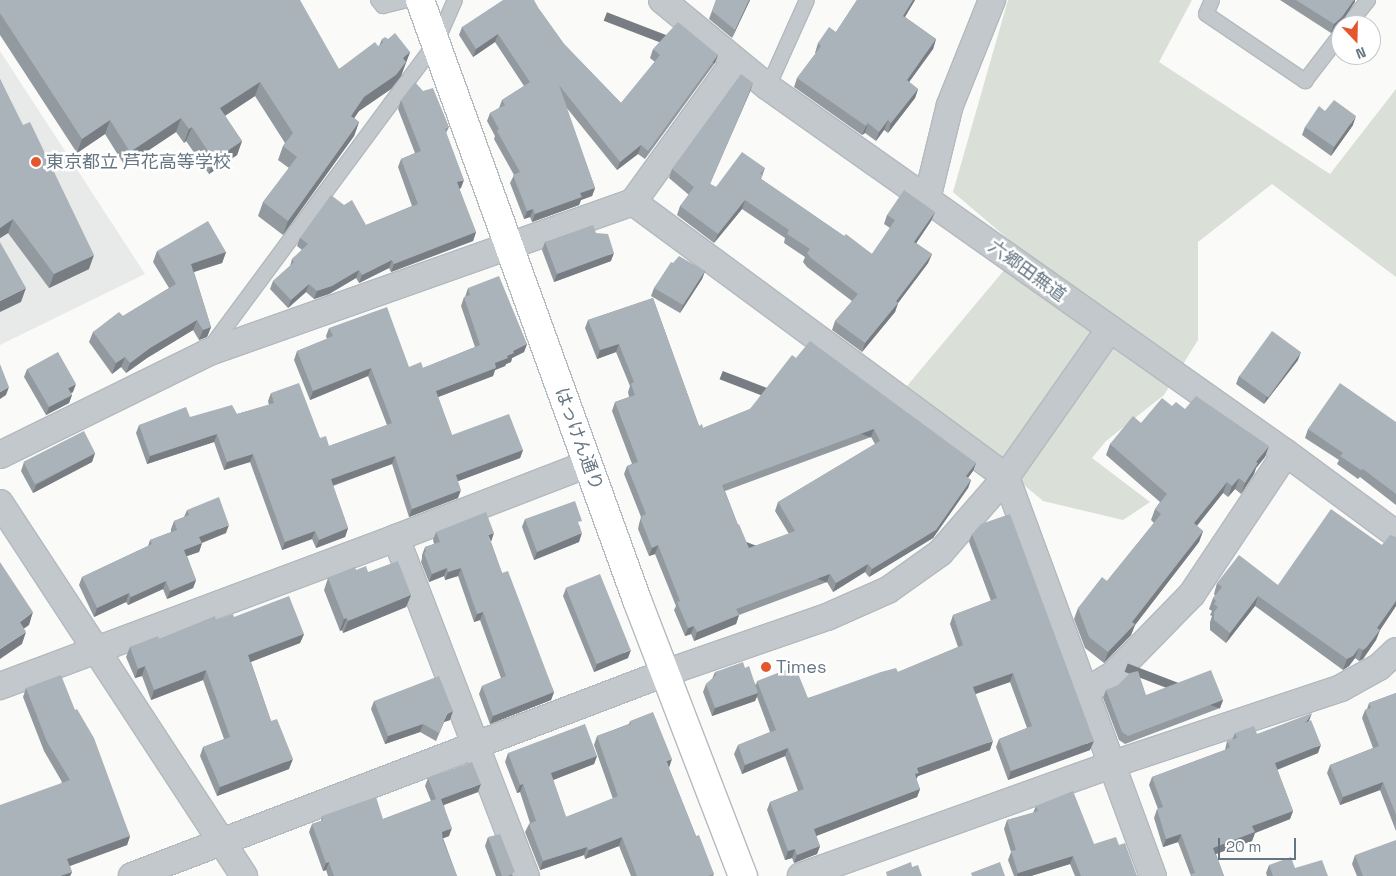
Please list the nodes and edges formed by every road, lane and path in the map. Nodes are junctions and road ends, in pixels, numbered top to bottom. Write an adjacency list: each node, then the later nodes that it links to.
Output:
1 (378, 0): 2 (lane)
2 (407, 0)
3 (420, 0): 11 (street, はっけん通り)
4 (455, 0): 11 (lane)
5 (662, 0): 13 (street, 六郷田無道)
6 (807, 0): 14 (lane)
7 (992, 0): 15 (street)
8 (1212, 0): 12 (lane)
9 (1368, 0): 10 (lane)
10 (1356, 15)
11 (436, 43): 17 (street, はっけん通り); 19 (lane)
12 (1331, 47)
13 (735, 61): 14 (street, 六郷田無道); 16 (street)
14 (768, 87): 15 (street, 六郷田無道)
15 (926, 199): 18 (street, 六郷田無道)
16 (633, 202): 17 (street); 23 (street)
17 (509, 248): 19 (street); 22 (street, はっけん通り)
18 (1109, 330): 20 (street, 六郷田無道); 23 (street)
19 (207, 353): 21 (street)
20 (1286, 453): 25 (street, 六郷田無道); 31 (street)
21 (0, 455)
22 (588, 464): 26 (street); 29 (street, はっけん通り)
23 (1006, 478): 29 (street); 31 (street)
24 (0, 503): 27 (street)
25 (1396, 534)
26 (396, 538): 27 (street); 32 (street)
27 (96, 649): 30 (street); 34 (street)
28 (1396, 651): 33 (street)
29 (665, 673): 32 (street); 38 (street, はっけん通り)
30 (0, 686)
31 (1086, 691): 33 (street)
32 (476, 746): 34 (street); 37 (street)
33 (1113, 764): 39 (street); 40 (street)
34 (221, 842): 35 (street); 36 (street)
35 (132, 876)
36 (244, 876)
37 (526, 876)
38 (743, 876)
39 (801, 876)
40 (1153, 876)

